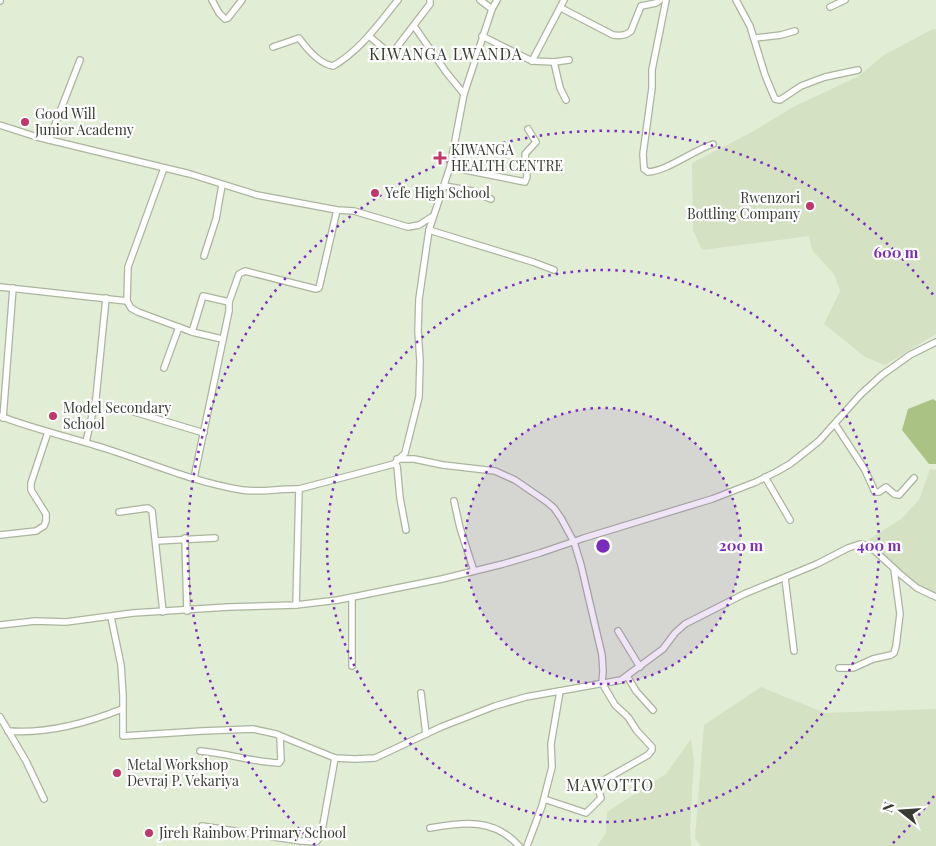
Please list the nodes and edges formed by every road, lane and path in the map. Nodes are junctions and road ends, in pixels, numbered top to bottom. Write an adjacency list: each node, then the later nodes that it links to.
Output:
1 (212, 0): 2 (street)
2 (242, 0)
3 (398, 0): 17 (street)
4 (430, 0): 15 (street)
5 (480, 0): 14 (street)
6 (497, 0): 14 (street)
7 (564, 0): 12 (street)
8 (660, 0): 12 (street)
9 (666, 0): 31 (street)
10 (736, 0): 19 (street)
11 (845, 0): 13 (street)
12 (561, 8): 23 (street)
13 (830, 8)
14 (492, 9): 18 (street)
15 (414, 26): 17 (street); 26 (street)
16 (794, 31): 19 (street)
17 (369, 36): 20 (street)
18 (482, 36): 23 (street); 26 (street)
19 (755, 38): 25 (street)
20 (273, 47)
21 (80, 60): 30 (street)
22 (569, 60): 24 (street)
23 (532, 61): 24 (street)
24 (554, 62): 27 (street)
25 (858, 70)
26 (464, 94): 32 (street)
27 (566, 100)
28 (0, 125): 30 (street)
29 (528, 129): 32 (street)
30 (49, 140): 33 (street)
31 (713, 144)
32 (450, 167): 35 (street)
33 (164, 168): 34 (street); 45 (street)
34 (222, 185): 37 (street); 40 (street)
35 (444, 186): 36 (street); 38 (street)
36 (491, 199)
37 (337, 210): 38 (street); 46 (street)
38 (433, 216): 39 (street)
39 (429, 230): 41 (street); 58 (street)
40 (204, 256)
41 (554, 270)
42 (0, 287): 43 (street)
43 (14, 288): 44 (street); 53 (street)
44 (106, 298): 45 (street); 57 (street)
45 (127, 301): 47 (street)
46 (228, 302): 48 (street); 49 (street)
47 (178, 327): 48 (street); 51 (street)
48 (192, 332): 49 (street)
49 (222, 339): 56 (street)
50 (936, 342): 54 (street)
51 (164, 368)
52 (131, 411): 56 (street)
53 (2, 417): 55 (street)
54 (835, 424): 59 (street); 61 (street)
55 (48, 432): 57 (street); 67 (street)
56 (204, 433): 60 (street)
57 (86, 442): 60 (street)
58 (396, 462): 62 (street); 66 (street); 71 (street)
59 (765, 477): 65 (street); 71 (street)
60 (194, 478): 62 (street)
61 (914, 478)
62 (300, 490): 77 (street)
63 (454, 501): 73 (street)
64 (119, 512): 70 (street)
65 (790, 520)
66 (406, 530)
67 (0, 535)
68 (185, 538): 69 (street); 70 (street); 78 (street)
69 (214, 538)
70 (156, 541): 79 (street)
71 (574, 542): 73 (street); 88 (street)
72 (892, 566): 74 (street); 75 (street); 86 (street)
73 (474, 571): 76 (street)
74 (785, 578): 83 (street); 85 (street)
75 (936, 597)
76 (352, 598): 77 (street); 84 (street)
77 (296, 605): 78 (street)
78 (187, 611): 79 (street)
79 (163, 612): 80 (street)
80 (111, 617): 81 (street); 91 (street)
81 (0, 623)
82 (618, 630): 85 (street)
83 (794, 651)
84 (352, 666)
85 (640, 667): 87 (street)
86 (839, 668)
87 (627, 676): 88 (street); 92 (street)
88 (602, 683): 89 (street); 99 (street)
89 (560, 691): 95 (street); 99 (street)
90 (421, 693): 95 (street)
91 (122, 709): 94 (street); 96 (street)
92 (654, 710)
93 (0, 718): 94 (street)
94 (8, 731): 100 (street)
95 (426, 734): 98 (street)
96 (280, 737): 97 (street); 98 (street)
97 (200, 751)
98 (335, 758): 101 (street)
99 (544, 798): 104 (street)
100 (44, 799)
101 (202, 826)
102 (430, 828): 103 (street)
103 (519, 846)
104 (527, 846)

